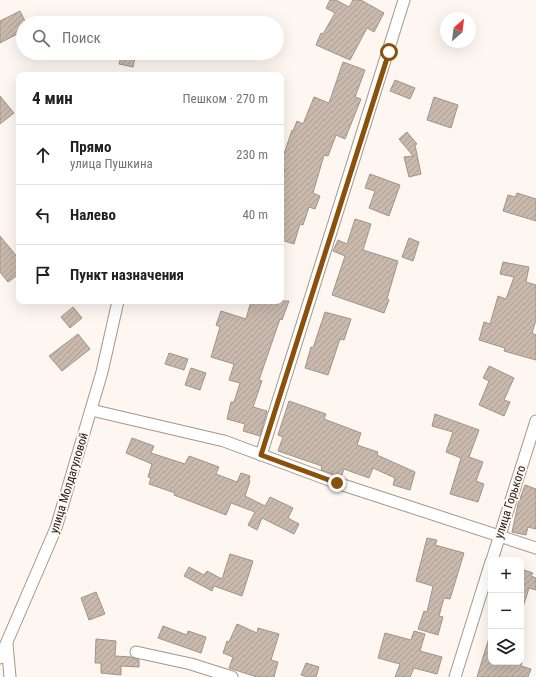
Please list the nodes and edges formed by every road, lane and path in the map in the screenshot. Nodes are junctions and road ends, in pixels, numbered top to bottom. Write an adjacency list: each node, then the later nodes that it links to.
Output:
1 (404, 0): 5 (street)
2 (117, 304): 3 (street, улица Молдагуловой)
3 (91, 410): 5 (street); 10 (street, улица Молдагуловой)
4 (536, 421): 6 (street, улица Горького)
5 (261, 455): 6 (street)
6 (500, 535): 7 (street); 8 (street, улица Горького)
7 (536, 548)
8 (492, 557)
9 (488, 571): 15 (street, улица Горького)
10 (7, 642): 12 (street, улица Молдагуловой); 13 (street)
11 (136, 652): 14 (street)
12 (0, 658)
13 (10, 677)
14 (232, 677)
15 (455, 677)

